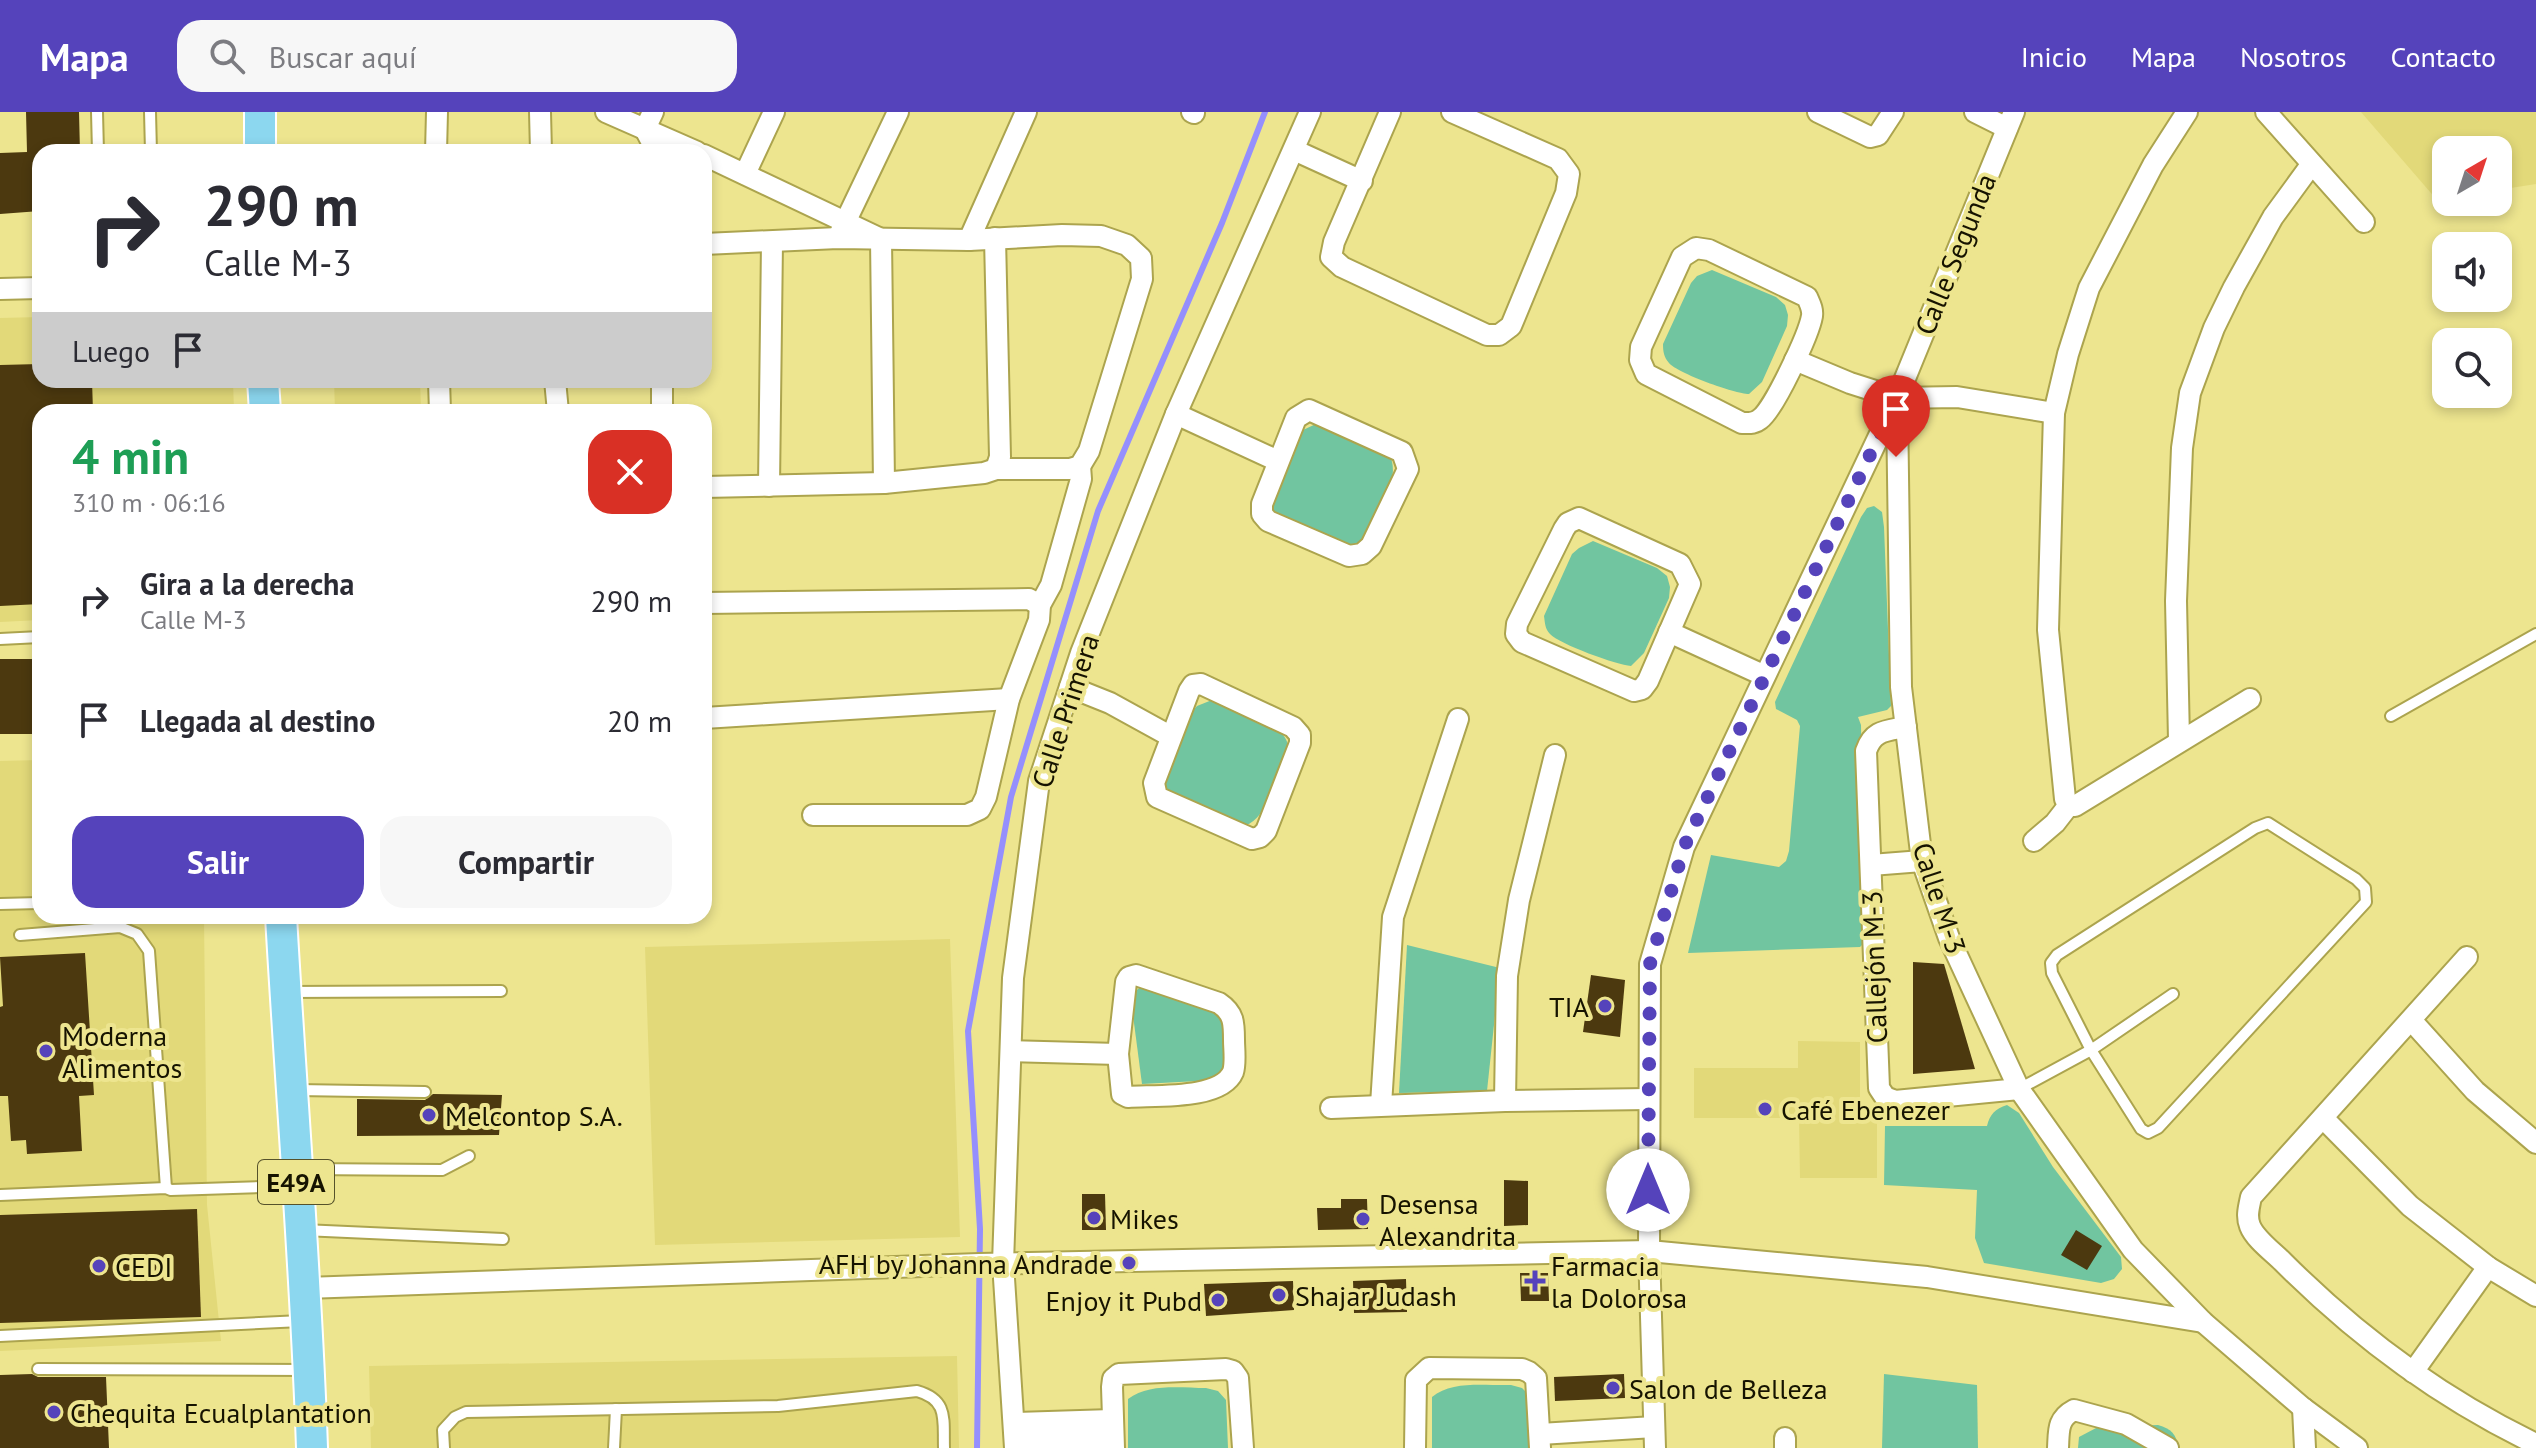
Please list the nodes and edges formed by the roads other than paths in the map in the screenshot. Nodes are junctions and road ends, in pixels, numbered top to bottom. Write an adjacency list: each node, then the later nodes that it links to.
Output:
1 (97, 112): 20 (lane)
2 (150, 112): 21 (lane)
3 (260, 112): 22 (main road)
4 (437, 112): 23 (street)
5 (540, 112): 24 (street)
6 (606, 112): 18 (street)
7 (774, 112): 30 (street)
8 (898, 112): 33 (street)
9 (1026, 112): 36 (street)
10 (1310, 112): 27 (street, Calle Primera)
11 (1390, 112): 31 (street)
12 (1452, 112): 31 (street)
13 (1818, 112): 14 (street)
14 (1893, 112)
15 (1975, 112): 19 (street)
16 (2187, 112): 43 (street)
17 (2266, 112): 29 (street)
18 (649, 120): 25 (street); 26 (street)
19 (2010, 120): 42 (street, Calle Segunda)
20 (98, 144)
21 (151, 144)
22 (260, 144)
23 (436, 144)
24 (541, 144)
25 (655, 144)
26 (685, 144)
27 (1294, 150): 31 (street); 44 (street, Calle Primera)
28 (712, 159): 30 (street)
29 (2311, 165): 32 (street); 66 (street)
30 (745, 174): 33 (street)
31 (1362, 181)
32 (2364, 222)
33 (841, 229): 35 (street); 37 (street)
34 (995, 238): 36 (street); 46 (street); 47 (street)
35 (881, 239): 36 (street); 48 (street)
36 (969, 240)
37 (772, 242): 38 (street); 49 (street)
38 (712, 244)
39 (32, 288): 40 (street)
40 (0, 289)
41 (1795, 360): 41 (street); 42 (street)
42 (1897, 398): 43 (street); 57 (street, Calle Segunda); 64 (street, Calle M-3)
43 (2054, 413): 68 (street)
44 (1176, 414): 45 (street); 58 (street, Calle Primera)
45 (1278, 461): 45 (street)
46 (1080, 466): 47 (street); 52 (street)
47 (996, 469): 48 (street)
48 (884, 483): 49 (street)
49 (769, 486): 50 (street)
50 (712, 487)
51 (712, 603): 52 (street)
52 (1040, 605): 59 (street)
53 (1669, 632): 53 (street); 57 (street)
54 (2536, 634): 61 (lane)
55 (32, 637): 56 (lane)
56 (0, 639)
57 (1763, 675): 88 (street, Calle Segunda)
58 (1070, 687): 65 (street); 83 (street, Calle Primera)
59 (1009, 699): 62 (street); 69 (street)
60 (2250, 699): 66 (street)
61 (2391, 716)
62 (712, 718)
63 (1458, 719): 90 (street)
64 (1906, 727): 71 (street, Calle M-3); 72 (street, Callejón M-3)
65 (1170, 736): 65 (street)
66 (2179, 740): 68 (street)
67 (1555, 755): 89 (street)
68 (2069, 805): 70 (street)
69 (813, 815)
70 (2034, 841)
71 (1922, 861): 72 (street); 85 (street, Calle M-3)
72 (1871, 865): 85 (street, Callejón M-3)
73 (32, 903): 74 (lane)
74 (0, 904)
75 (281, 924): 79 (main road, E49A)
76 (20, 935): 96 (lane)
77 (2467, 957): 81 (street)
78 (501, 991): 79 (lane)
79 (285, 992): 86 (main road, E49A)
80 (2173, 994): 82 (lane)
81 (2411, 1020): 92 (street); 93 (street)
82 (2091, 1050): 82 (lane); 85 (lane)
83 (1011, 1051): 84 (street); 101 (street, Calle Primera)
84 (1118, 1054): 84 (street)
85 (2019, 1089): 106 (street, Calle M-3)
86 (291, 1090): 87 (lane); 95 (main road, E49A)
87 (425, 1092)
88 (1648, 1099): 89 (street); 100 (street, Calle Segunda)
89 (1505, 1101): 90 (street)
90 (1381, 1105): 91 (street)
91 (1331, 1108)
92 (2323, 1118): 102 (street); 110 (street)
93 (2536, 1143)
94 (469, 1156): 95 (lane)
95 (296, 1177): 96 (lane); 98 (main road, E49A)
96 (166, 1188): 97 (lane)
97 (0, 1195)
98 (301, 1230): 99 (lane); 103 (main road, E49A)
99 (503, 1239)
100 (1649, 1251): 101 (street); 106 (street); 113 (street, Calle Segunda)
101 (1003, 1263): 103 (street); 115 (street, Calle Primera)
102 (2488, 1267): 104 (street); 110 (street)
103 (306, 1288): 105 (main road, E49A)
104 (2536, 1296)
105 (307, 1320): 107 (lane); 109 (main road, E49A)
106 (2203, 1322): 111 (street, Calle M-3)
107 (0, 1336)
108 (38, 1369): 109 (lane)
109 (309, 1370): 118 (main road, E49A)
110 (2413, 1372): 117 (street)
111 (2303, 1408): 127 (street); 128 (street, Calle M-3)
112 (616, 1409): 119 (lane); 120 (lane); 121 (lane)
113 (1654, 1427): 116 (street); 124 (street, Calle Segunda)
114 (1113, 1436): 115 (street); 122 (street)
115 (1014, 1437)
116 (1540, 1441): 123 (street)
117 (2536, 1444)
118 (312, 1448)
119 (444, 1448)
120 (614, 1448)
121 (944, 1448)
122 (1243, 1448)
123 (1415, 1448)
124 (1655, 1448)
125 (2058, 1448): 126 (street)
126 (2168, 1448)
127 (2305, 1448)
128 (2357, 1448)

